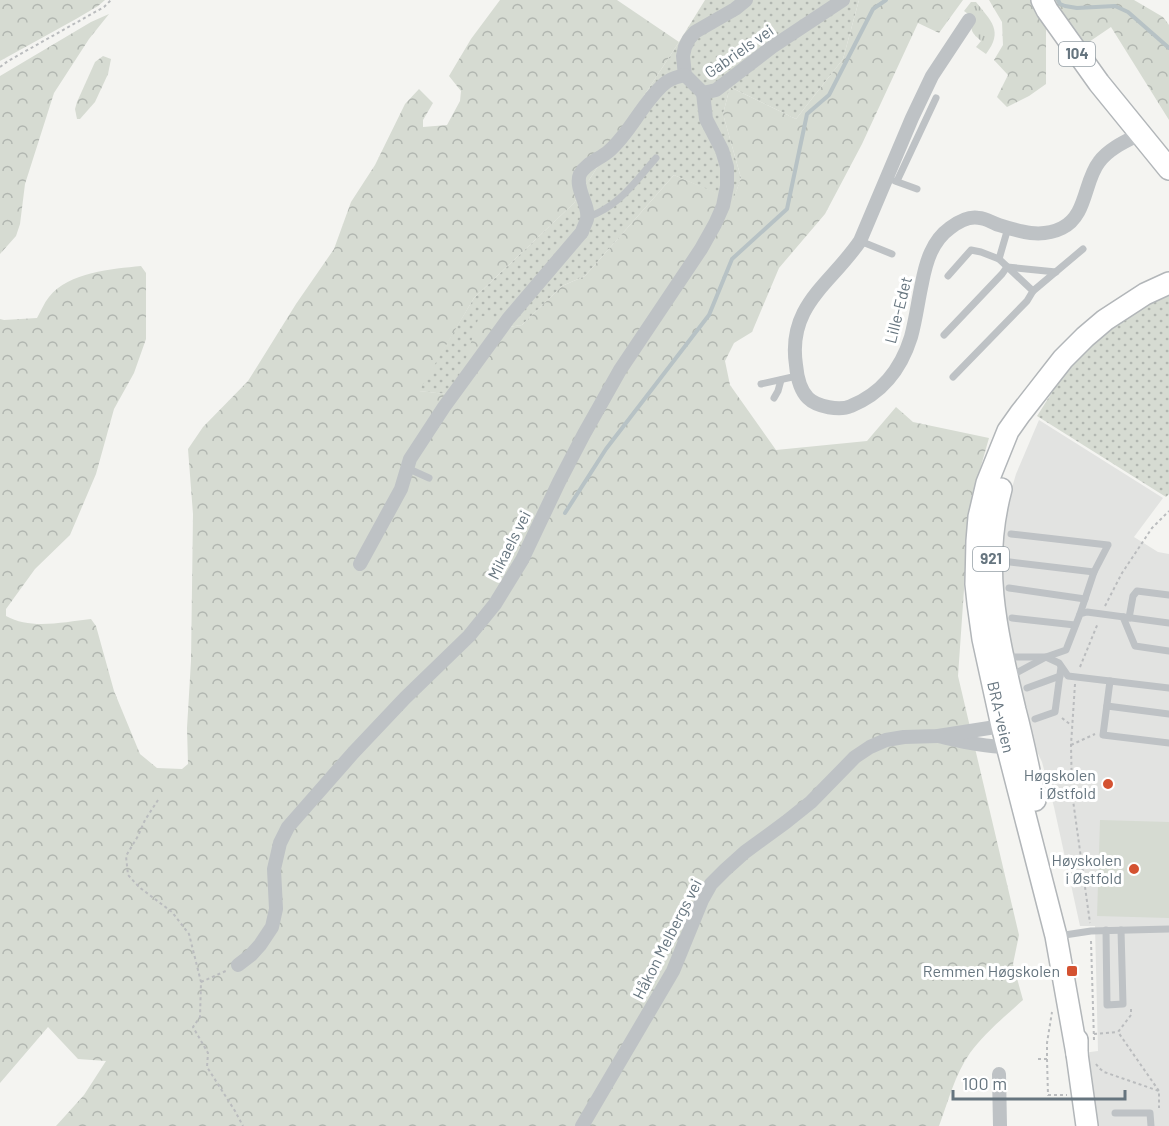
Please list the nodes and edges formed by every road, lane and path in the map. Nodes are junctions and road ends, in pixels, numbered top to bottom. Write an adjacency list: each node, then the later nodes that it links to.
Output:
1 (111, 0): 6 (path)
2 (746, 0): 7 (street, Gabriels vei)
3 (843, 0): 8 (street, Gabriels vei)
4 (1042, 0): 10 (main road, 104)
5 (969, 20): 11 (street, Lille-Edet)
6 (0, 67)
7 (685, 75): 8 (street, Gabriels vei); 16 (street)
8 (703, 93): 73 (street, Mikaels vei)
9 (936, 98): 11 (lane)
10 (1140, 134): 13 (main road, 104); 17 (street, Lille-Edet)
11 (909, 140): 14 (street, Lille-Edet)
12 (656, 158): 16 (lane)
13 (1169, 169)
14 (892, 180): 15 (lane); 18 (street, Lille-Edet)
15 (917, 189)
16 (588, 218): 33 (street)
17 (1008, 228): 21 (lane); 28 (street, Lille-Edet)
18 (860, 241): 20 (lane); 28 (street, Lille-Edet)
19 (1083, 249): 23 (lane)
20 (892, 254)
21 (999, 259): 22 (lane); 24 (lane)
22 (1007, 267): 23 (lane); 26 (lane); 27 (lane)
23 (1056, 272): 26 (lane)
24 (948, 276)
25 (1169, 282): 51 (main road, BRA-veien / 921)
26 (1033, 291): 29 (lane)
27 (944, 335)
28 (797, 376): 30 (lane)
29 (953, 376)
30 (781, 380): 31 (lane); 32 (lane)
31 (761, 384)
32 (774, 398)
33 (407, 468): 34 (lane); 38 (street)
34 (429, 478)
35 (1169, 511): 44 (path)
36 (1011, 534): 39 (lane)
37 (1010, 562): 39 (lane)
38 (360, 564)
39 (1094, 572): 42 (lane)
40 (1009, 588): 42 (lane)
41 (1169, 595): 45 (lane)
42 (1085, 599): 43 (lane)
43 (1080, 614): 44 (lane); 48 (lane)
44 (1101, 614): 45 (lane); 54 (path)
45 (1126, 617): 47 (lane); 49 (lane)
46 (1012, 618): 48 (lane)
47 (1169, 623)
48 (1075, 625): 50 (lane)
49 (1169, 651)
50 (1046, 657): 51 (lane); 51 (lane); 52 (lane)
51 (1000, 667): 63 (main road, BRA-veien / 921)
52 (1061, 667): 53 (lane); 54 (lane)
53 (1060, 676): 56 (lane); 59 (lane)
54 (1076, 677): 55 (lane); 61 (path)
55 (1110, 681): 57 (lane); 58 (lane)
56 (1027, 688)
57 (1169, 688)
58 (1107, 706): 60 (lane); 62 (lane)
59 (1055, 712): 61 (path); 63 (lane)
60 (1169, 714)
61 (1071, 725): 66 (path)
62 (1104, 730): 65 (lane); 66 (path)
63 (1017, 731): 64 (street); 64 (street); 72 (main road, BRA-veien / 921)
64 (938, 736): 88 (street, Håkon Melbergs vei)
65 (1169, 742)
66 (1071, 745): 71 (path)
67 (158, 800): 74 (path)
68 (1169, 929): 70 (lane)
69 (1106, 930): 70 (lane); 70 (lane); 71 (lane)
70 (1121, 930)
71 (1091, 931): 72 (lane); 78 (path)
72 (1060, 935): 79 (main road, BRA-veien / 921)
73 (238, 965): 74 (path)
74 (201, 982): 87 (path)
75 (1131, 1004): 77 (path)
76 (1053, 1011): 81 (path)
77 (1118, 1032): 78 (path); 83 (path)
78 (1094, 1034): 79 (path)
79 (1089, 1052): 83 (path); 90 (main road, BRA-veien / 921)
80 (1038, 1059): 81 (path)
81 (1047, 1059): 84 (path)
82 (999, 1074): 89 (street)
83 (1159, 1091): 86 (path)
84 (1068, 1095)
85 (1115, 1113): 91 (lane)
86 (1159, 1114)
87 (243, 1126)
88 (582, 1126)
89 (1000, 1126)
90 (1087, 1126)
91 (1151, 1126)

